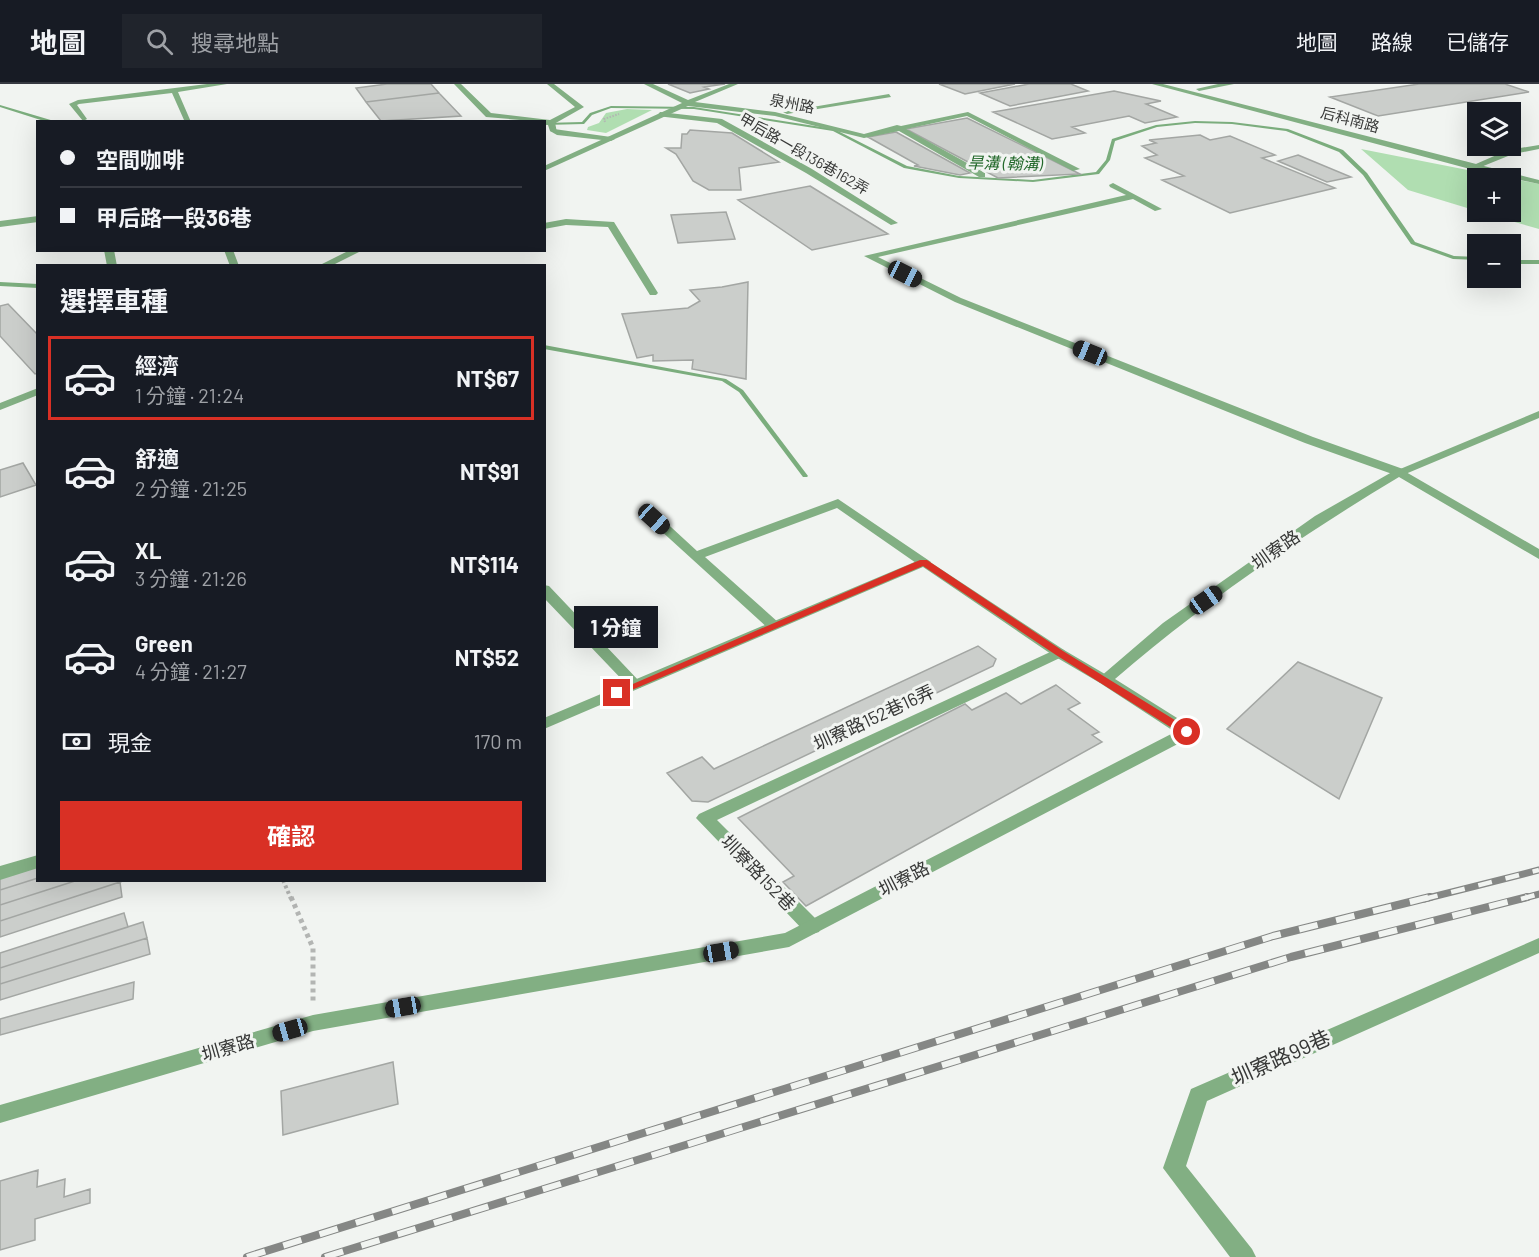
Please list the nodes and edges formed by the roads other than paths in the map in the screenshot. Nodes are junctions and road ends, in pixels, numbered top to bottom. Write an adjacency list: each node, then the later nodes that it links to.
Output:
1 (224, 84): 9 (street)
2 (456, 84): 17 (street)
3 (550, 84): 19 (street)
4 (647, 84): 12 (street, 泉州路)
5 (735, 84): 12 (street)
6 (1155, 84): 23 (street, 后科南路)
7 (1178, 84): 10 (street, 后科南路)
8 (1231, 84): 10 (street)
9 (174, 90): 15 (street); 16 (street)
10 (1199, 90): 23 (street, 后科南路)
11 (889, 96): 14 (street)
12 (690, 104): 13 (street); 14 (street, 泉州路)
13 (660, 114): 21 (street); 33 (street, 甲后路一段136巷162弄)
14 (776, 114): 20 (street, 泉州路)
15 (83, 120)
16 (188, 120)
17 (533, 120)
18 (546, 121): 19 (street)
19 (551, 122): 21 (street)
20 (897, 127): 25 (street, 泉州路); 26 (street)
21 (611, 139): 24 (street)
22 (1539, 147): 23 (street)
23 (1476, 165): 27 (street, 后科南路); 28 (street, 后科南路)
24 (546, 168)
25 (1076, 169)
26 (982, 175)
27 (1539, 177)
28 (1539, 182)
29 (1113, 185): 30 (street)
30 (1134, 196): 31 (street); 42 (street)
31 (1158, 209)
32 (36, 219): 34 (street)
33 (894, 223)
34 (0, 224)
35 (546, 226): 38 (street)
36 (339, 254): 37 (street)
37 (325, 264)
38 (653, 293)
39 (36, 392): 40 (street)
40 (0, 407)
41 (1539, 414): 42 (street, 圳寮路)
42 (1399, 472): 44 (street); 50 (street, 圳寮路)
43 (654, 519): 45 (street)
44 (1539, 555)
45 (695, 556): 46 (street); 48 (street)
46 (924, 562): 48 (street); 49 (street)
47 (546, 592): 51 (street)
48 (774, 626): 51 (street)
49 (1059, 653): 50 (street); 53 (street, 圳寮路152巷16弄)
50 (1105, 680): 56 (street, 圳寮路)
51 (635, 685): 52 (street)
52 (546, 723)
53 (705, 818): 56 (street, 圳寮路152巷)
54 (36, 862): 55 (street)
55 (0, 873)
56 (812, 927): 58 (street, 圳寮路)
57 (1539, 945): 59 (street, 圳寮路99巷)
58 (0, 1114)
59 (1244, 1257)

